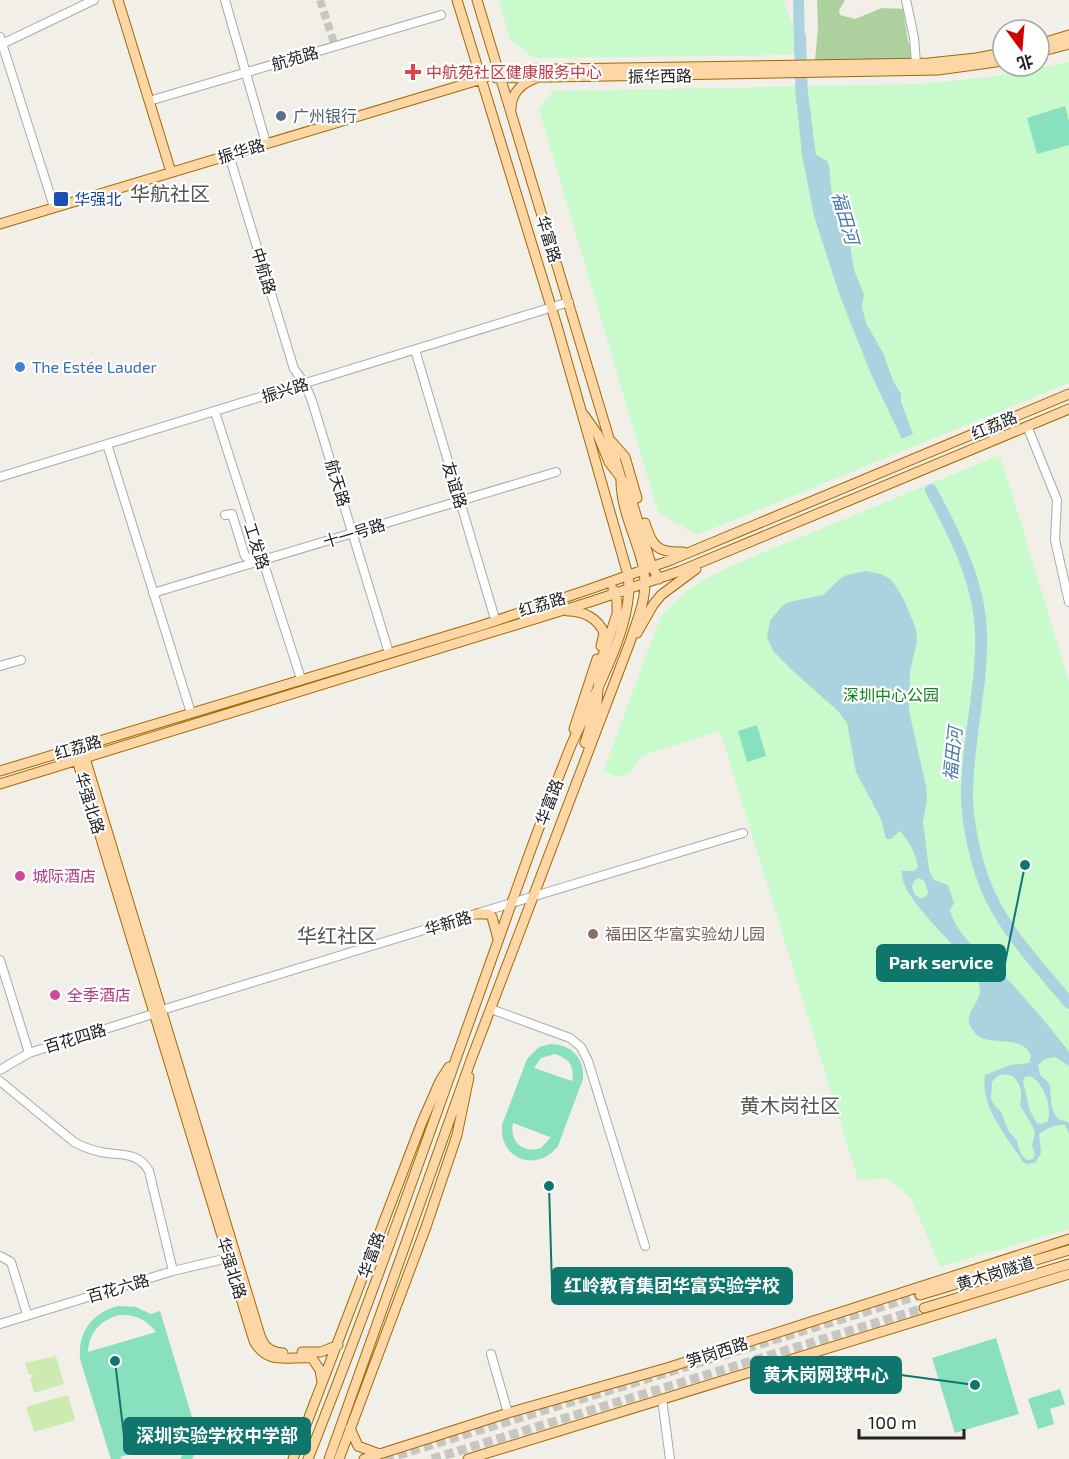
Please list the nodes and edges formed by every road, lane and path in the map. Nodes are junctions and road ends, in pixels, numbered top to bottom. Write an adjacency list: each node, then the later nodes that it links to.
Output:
1 (94, 0): 10 (street)
2 (118, 0): 22 (main road)
3 (225, 0): 18 (street)
4 (458, 0): 21 (main road, 华富路)
5 (477, 0): 19 (main road, 华富路)
6 (906, 0): 14 (street)
7 (441, 15): 18 (street, 航苑路)
8 (1069, 35): 9 (main road)
9 (1051, 40)
10 (1, 42): 27 (street)
11 (1069, 44): 12 (main road)
12 (1051, 49)
13 (991, 55): 14 (main road, 振华西路)
14 (916, 63): 16 (main road, 振华西路)
15 (991, 63): 16 (main road, 振华西路)
16 (823, 69): 17 (main road, 振华西路)
17 (781, 70): 19 (main road, 振华西路); 20 (main road, 振华西路)
18 (246, 72): 22 (street, 航苑路); 24 (street)
19 (499, 74): 20 (main road, 振华西路); 21 (main road, 振华西路); 23 (main road, 华富路)
20 (538, 77): 23 (main road)
21 (482, 79): 24 (main road, 振华路); 30 (main road, 华富路)
22 (149, 101): 26 (main road)
23 (511, 113): 29 (main road, 华富路)
24 (266, 143): 25 (main road, 振华路)
25 (229, 155): 26 (main road, 振华路); 32 (street, 中航路)
26 (171, 172): 27 (main road, 振华路)
27 (54, 207): 28 (main road, 振华路)
28 (0, 224)
29 (569, 302): 30 (street, 振兴路); 38 (main road, 华富路)
30 (551, 307): 31 (street, 振兴路); 35 (main road, 华富路)
31 (415, 350): 32 (street, 振兴路); 43 (street, 友谊路)
32 (305, 384): 36 (street, 振兴路); 45 (street, 航天路)
33 (1069, 394): 46 (main road, 红荔路)
34 (1069, 409): 37 (main road, 红荔路)
35 (581, 411): 42 (main road, 华富路); 50 (main road, 华富路)
36 (215, 412): 39 (street, 振兴路); 48 (street, 工发路)
37 (1027, 426): 47 (main road, 红荔路); 57 (street)
38 (610, 440): 42 (main road, 华富路); 46 (main road)
39 (107, 444): 41 (street, 振兴路); 55 (street)
40 (556, 472): 43 (street, 十一号路)
41 (0, 477)
42 (621, 478): 49 (main road, 华富路)
43 (460, 501): 45 (street, 十一号路); 59 (street, 友谊路)
44 (225, 515): 48 (street)
45 (354, 533): 48 (street, 十一号路); 61 (street, 航天路)
46 (692, 551): 49 (main road, 红荔路)
47 (710, 559): 51 (main road, 红荔路); 60 (main road)
48 (258, 561): 55 (street, 十一号路); 64 (street, 工发路)
49 (647, 568): 50 (main road, 红荔路); 51 (main road, 华富路); 53 (main road, 华富路)
50 (628, 575): 52 (main road, 红荔路); 54 (main road, 华富路)
51 (659, 579): 53 (main road, 红荔路)
52 (609, 582): 56 (main road, 华富路); 59 (main road, 红荔路)
53 (645, 584): 54 (main road, 红荔路); 60 (main road, 华富路)
54 (629, 589): 56 (main road, 红荔路); 65 (main road, 华富路)
55 (153, 593): 66 (street)
56 (615, 594): 58 (main road, 红荔路); 65 (main road, 华富路)
57 (1069, 602)
58 (563, 611): 68 (main road); 69 (main road, 红荔路)
59 (495, 620): 61 (main road, 红荔路)
60 (630, 642): 70 (main road, 华富路)
61 (389, 653): 64 (main road, 红荔路)
62 (21, 660): 63 (street)
63 (0, 666)
64 (301, 679): 66 (main road, 红荔路)
65 (599, 687): 68 (main road, 华富路); 70 (main road, 华富路)
66 (191, 713): 67 (main road, 红荔路)
67 (77, 747): 69 (main road, 华强北路); 71 (main road, 红荔路)
68 (570, 749): 75 (main road, 华富路)
69 (81, 759): 72 (main road, 红荔路); 81 (main road, 华强北路)
70 (584, 760): 74 (main road, 华富路)
71 (0, 771)
72 (0, 784)
73 (743, 833): 74 (street, 华新路)
74 (534, 896): 75 (street, 华新路); 78 (main road, 华富路)
75 (513, 903): 76 (street, 华新路); 77 (main road, 华富路)
76 (477, 914): 77 (main road); 81 (street, 华新路)
77 (500, 936): 78 (main road); 83 (main road, 华富路)
78 (519, 937): 80 (main road, 华富路)
79 (0, 960): 82 (street)
80 (491, 1009): 84 (main road, 华富路); 88 (street)
81 (158, 1012): 82 (street, 百花四路); 91 (main road, 华强北路)
82 (29, 1053): 85 (street, 百花四路)
83 (457, 1055): 99 (main road, 华富路); 107 (main road, 华富路)
84 (471, 1060): 104 (main road, 华富路); 108 (main road, 华富路)
85 (0, 1070)
86 (0, 1081): 93 (street)
87 (1069, 1239): 103 (main road, 笋岗西路)
88 (645, 1246)
89 (1069, 1250): 95 (main road, 黄木岗隧道)
90 (0, 1256): 97 (street)
91 (233, 1257): 93 (street, 百花六路); 99 (main road, 华强北路); 101 (main road, 华强北路)
92 (1069, 1264): 96 (main road, 黄木岗隧道)
93 (173, 1271): 97 (street, 百花六路)
94 (1069, 1274): 102 (main road, 笋岗西路)
95 (920, 1296)
96 (924, 1308)
97 (27, 1314): 98 (street, 百花六路)
98 (0, 1324)
99 (338, 1345): 101 (main road, 华富路)
100 (491, 1354): 103 (street)
101 (322, 1382): 106 (main road, 华富路)
102 (662, 1399): 111 (main road, 笋岗西路); 112 (street)
103 (508, 1413): 105 (main road, 笋岗西路)
104 (350, 1428): 105 (main road); 109 (main road, 华富路)
105 (380, 1454): 110 (main road, 笋岗西路)
106 (293, 1459)
107 (308, 1459)
108 (329, 1459)
109 (339, 1459)
110 (364, 1459)
111 (468, 1459)
112 (670, 1459)

